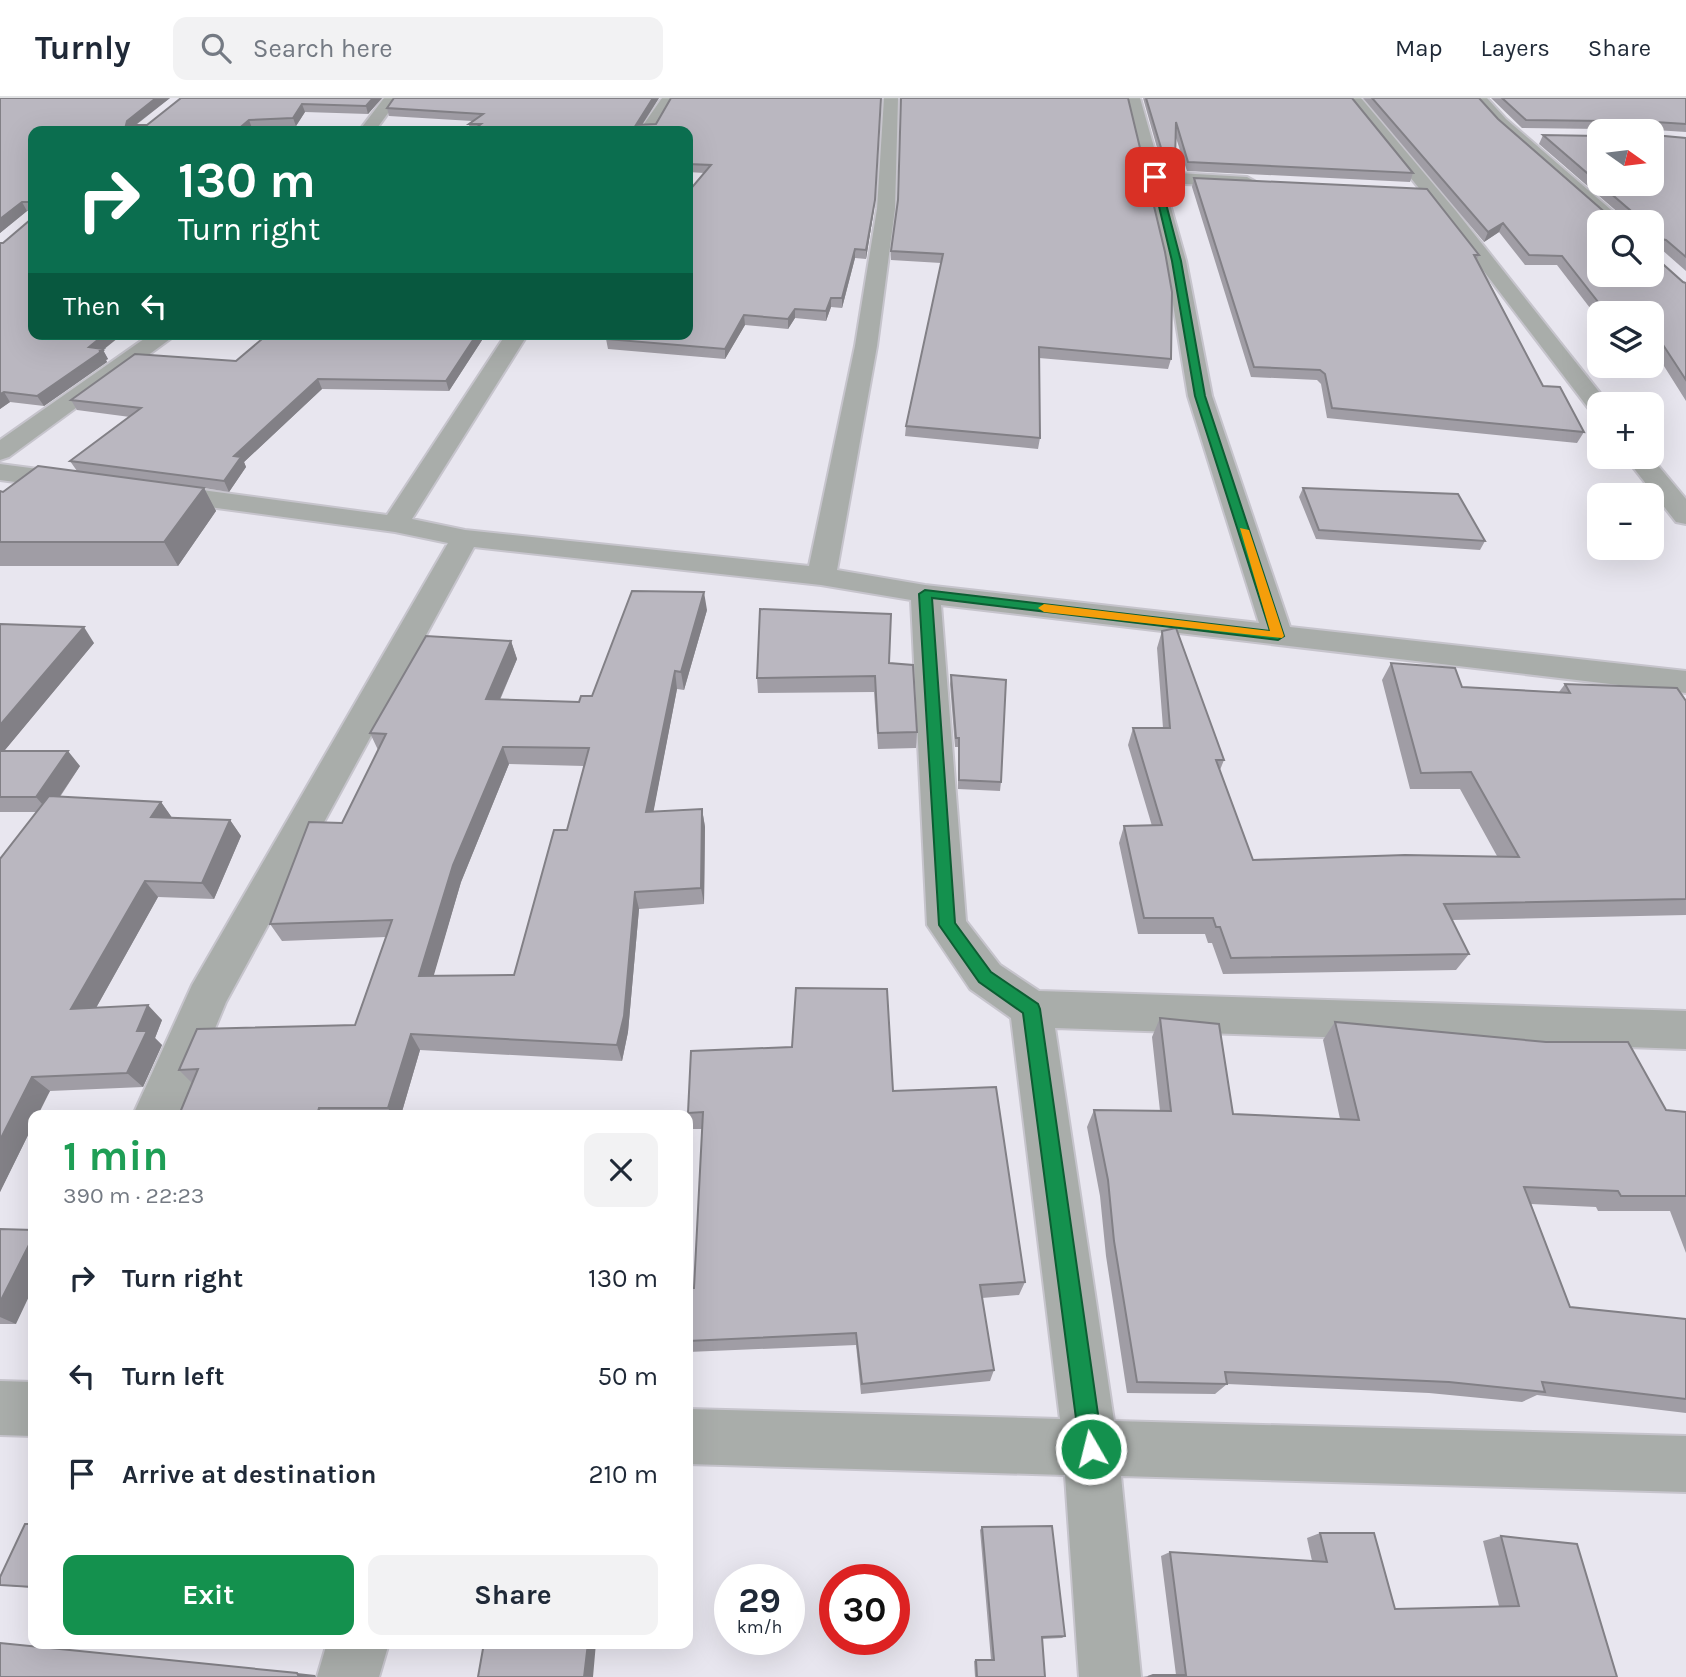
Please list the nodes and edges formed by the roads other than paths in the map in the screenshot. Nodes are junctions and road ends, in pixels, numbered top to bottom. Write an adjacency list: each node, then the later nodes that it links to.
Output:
1 (392, 98): 7 (street)
2 (668, 98): 8 (street)
3 (891, 98): 25 (street)
4 (1133, 98): 11 (street)
5 (1353, 98): 14 (street)
6 (1479, 98): 9 (street)
7 (371, 126)
8 (650, 126)
9 (1517, 136): 10 (street); 15 (street)
10 (1544, 136)
11 (1155, 177): 12 (street); 27 (street)
12 (1266, 183)
13 (1403, 190): 14 (street)
14 (1431, 191): 18 (street)
15 (1602, 210)
16 (158, 340): 19 (street)
17 (513, 340): 23 (street)
18 (1588, 392)
19 (0, 452)
20 (1648, 469): 22 (street)
21 (0, 472): 23 (street)
22 (1686, 516)
23 (395, 524): 24 (street)
24 (465, 538): 25 (street); 31 (street)
25 (821, 576): 26 (street)
26 (925, 594): 27 (street); 29 (street)
27 (1278, 636): 28 (street)
28 (1682, 687)
29 (1031, 1009): 30 (street); 33 (street)
30 (1686, 1030)
31 (158, 1110)
32 (693, 1437): 33 (street)
33 (1091, 1449): 34 (street); 37 (street)
34 (1684, 1468)
35 (356, 1649): 36 (street)
36 (348, 1677)
37 (1110, 1677)

